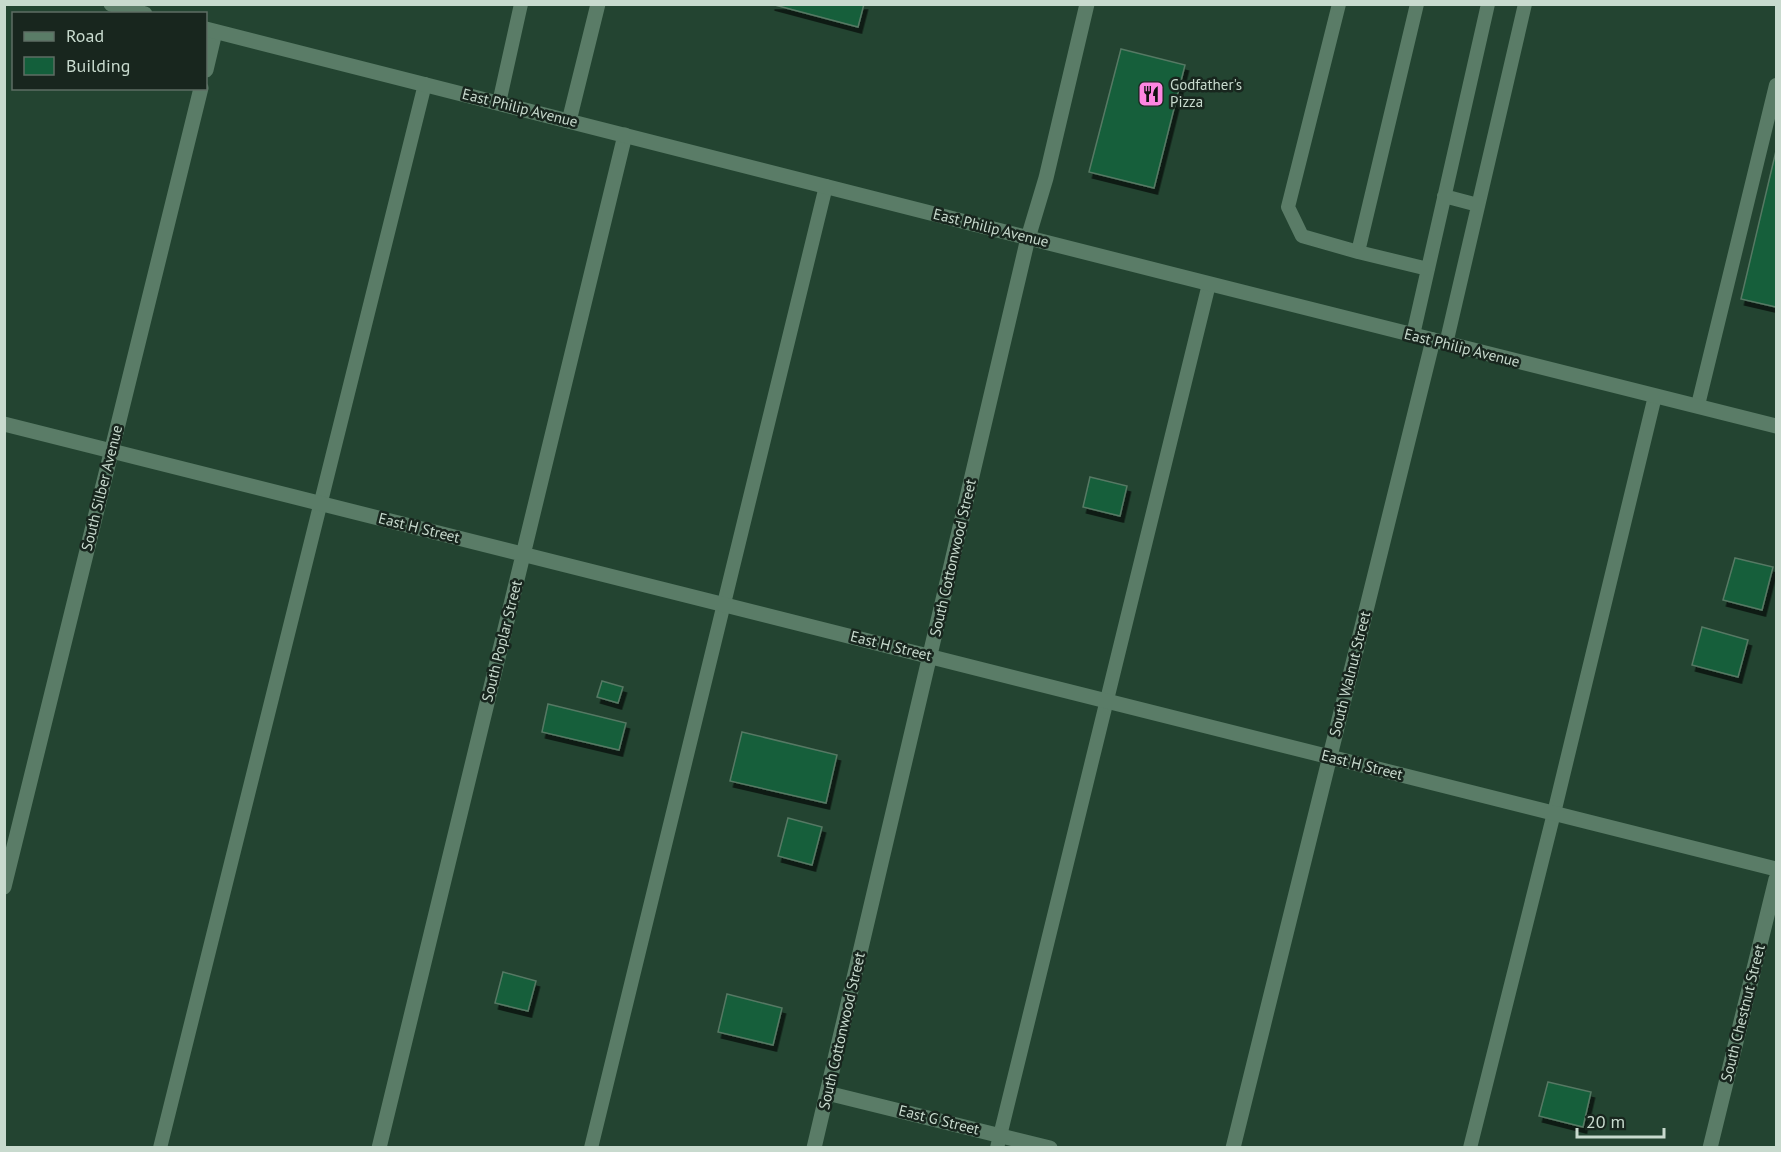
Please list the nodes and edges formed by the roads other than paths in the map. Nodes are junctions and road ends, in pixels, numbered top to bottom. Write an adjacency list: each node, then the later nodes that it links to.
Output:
1 (111, 4): 9 (street)
2 (521, 4): 15 (lane)
3 (598, 4): 16 (street)
4 (1087, 4): 21 (street, South Cottonwood Street)
5 (1340, 4): 22 (lane)
6 (1417, 4): 22 (lane)
7 (1488, 4): 19 (lane)
8 (1525, 4): 20 (lane)
9 (138, 12)
10 (210, 30): 11 (street); 12 (street, East Philip Avenue)
11 (207, 60)
12 (425, 84): 15 (street, East Philip Avenue); 32 (lane)
13 (1776, 85): 28 (lane)
14 (201, 90): 31 (street, South Silber Avenue)
15 (499, 103): 16 (street, East Philip Avenue)
16 (569, 121): 17 (street, East Philip Avenue)
17 (625, 135): 18 (street, East Philip Avenue); 33 (street, South Poplar Street)
18 (826, 186): 21 (street, East Philip Avenue); 34 (lane)
19 (1444, 196): 20 (lane); 23 (lane)
20 (1478, 205): 26 (lane)
21 (1028, 238): 24 (street, East Philip Avenue); 35 (street, South Cottonwood Street)
22 (1358, 252): 23 (lane)
23 (1428, 269): 25 (lane)
24 (1209, 284): 25 (street, East Philip Avenue); 36 (lane)
25 (1413, 335): 26 (street, East Philip Avenue)
26 (1439, 342): 27 (street, East Philip Avenue); 37 (street, South Walnut Street)
27 (1655, 396): 28 (street, East Philip Avenue); 38 (lane)
28 (1698, 405): 30 (street, East Philip Avenue)
29 (4, 424): 31 (street, East H Street)
30 (1776, 426)
31 (111, 450): 32 (street, East H Street); 41 (street, South Silber Avenue)
32 (320, 503): 33 (street, East H Street); 44 (lane)
33 (523, 554): 34 (street, East H Street); 45 (street, South Poplar Street)
34 (724, 605): 35 (street, East H Street); 46 (lane)
35 (930, 656): 36 (street, East H Street); 42 (street, South Cottonwood Street)
36 (1107, 701): 37 (street, East H Street); 43 (lane)
37 (1330, 757): 38 (street, East H Street); 49 (street, South Walnut Street)
38 (1554, 813): 39 (street, East H Street); 50 (lane)
39 (1776, 869)
40 (1776, 879): 51 (street, South Chestnut Street)
41 (4, 887)
42 (827, 1093): 43 (street, East G Street); 47 (street, South Cottonwood Street)
43 (999, 1141): 48 (street, East G Street)
44 (160, 1148)
45 (379, 1148)
46 (591, 1148)
47 (814, 1148)
48 (1050, 1148)
49 (1233, 1148)
50 (1470, 1148)
51 (1710, 1148)

